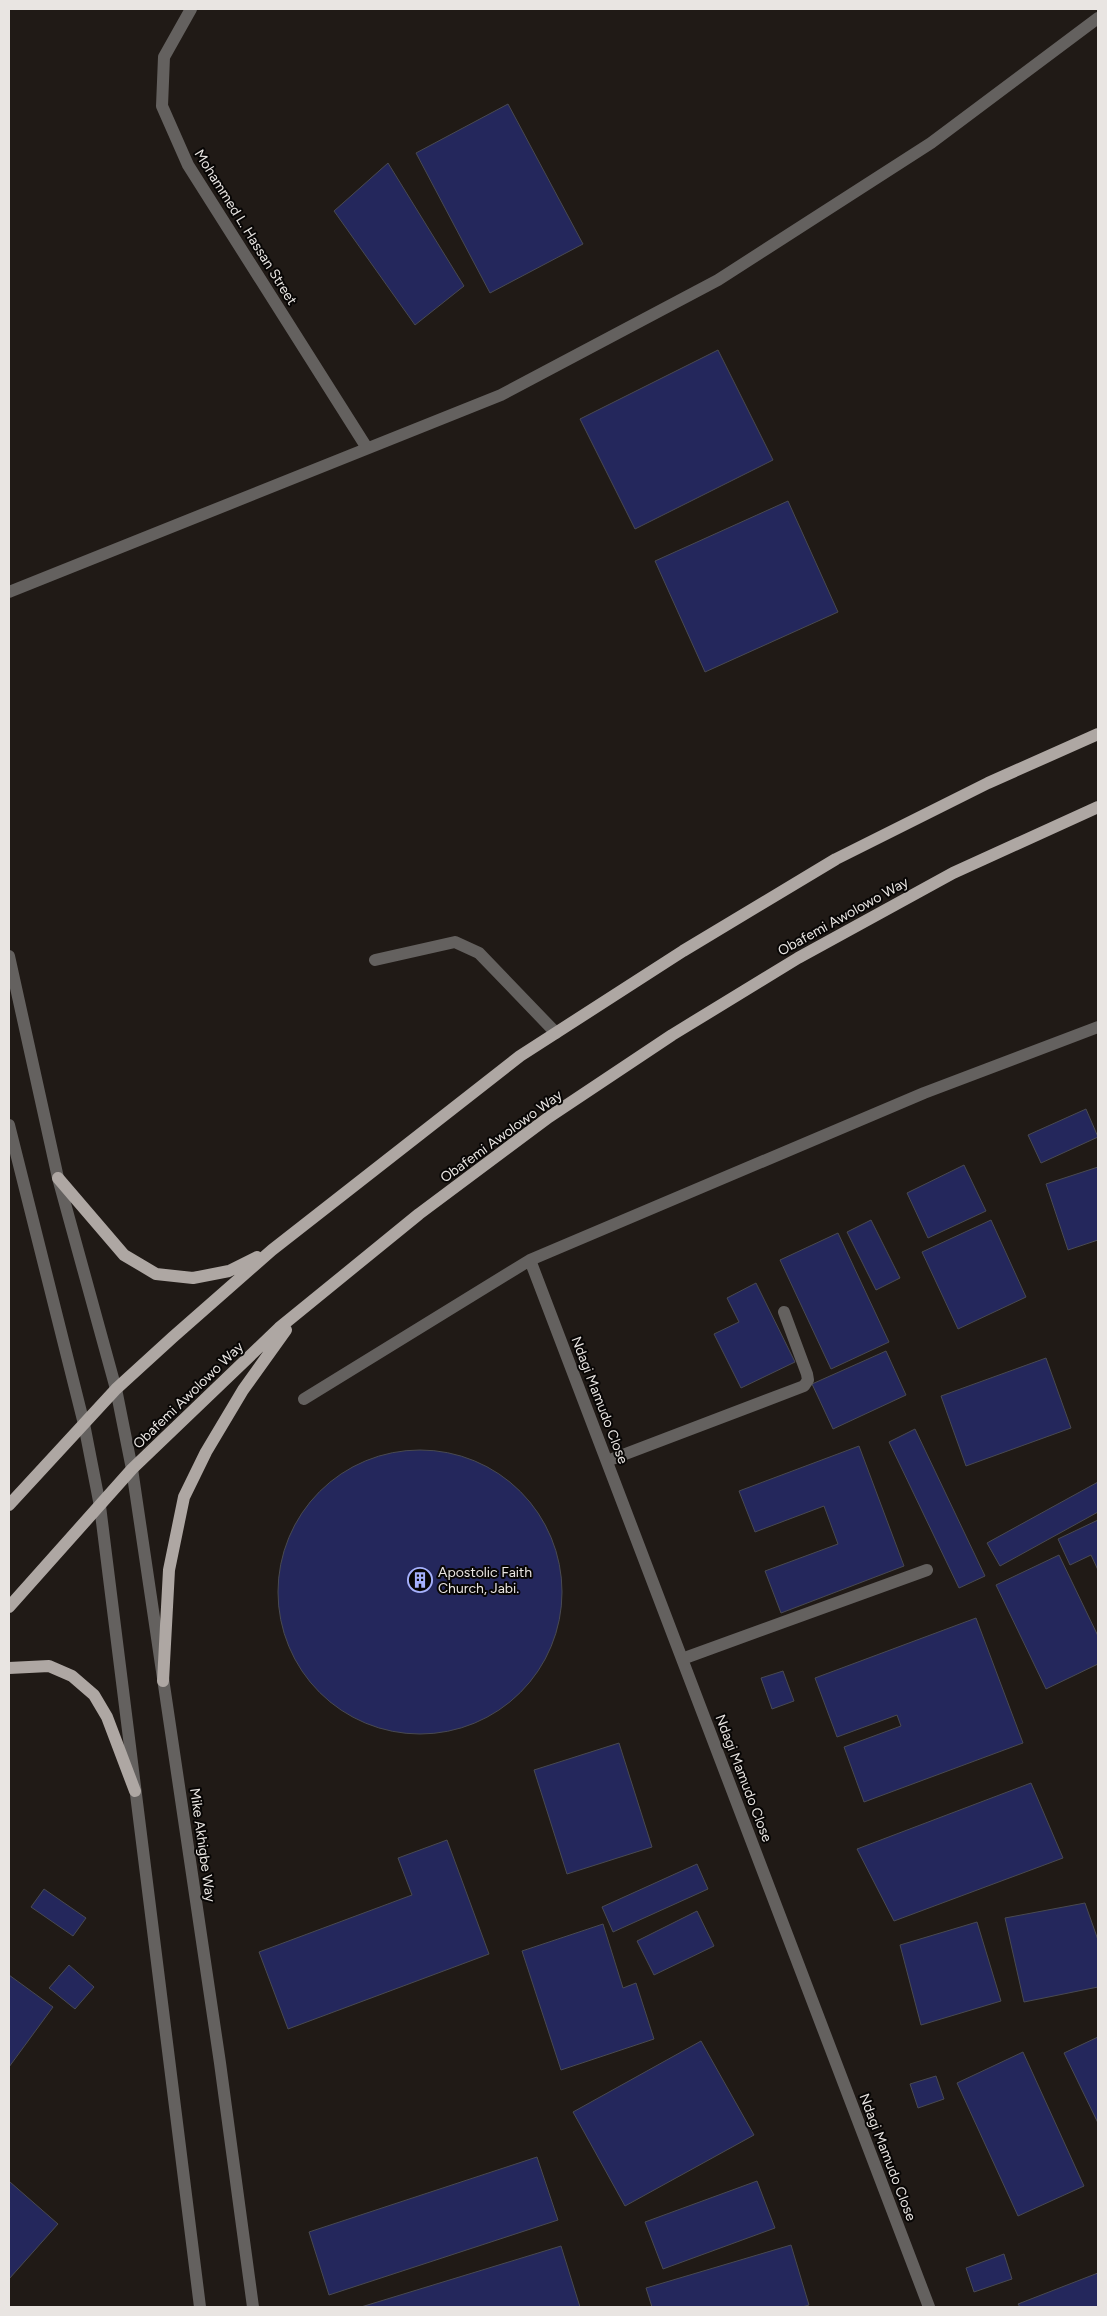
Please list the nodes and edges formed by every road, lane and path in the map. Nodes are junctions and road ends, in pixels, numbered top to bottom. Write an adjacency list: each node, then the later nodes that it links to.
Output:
1 (191, 9): 3 (street, Mohammed L. Hassan Street)
2 (1098, 18): 3 (street)
3 (367, 448): 4 (street)
4 (9, 592)
5 (1098, 734): 10 (main road)
6 (1098, 807): 16 (main road, Obafemi Awolowo Way)
7 (9, 956): 12 (street, Mike Akhigbe Way)
8 (374, 960): 10 (street)
9 (1098, 1027): 14 (street)
10 (556, 1033): 13 (main road)
11 (9, 1125): 19 (street)
12 (58, 1178): 13 (main road); 17 (street, Mike Akhigbe Way)
13 (272, 1250): 17 (main road)
14 (530, 1260): 18 (street); 20 (street, Ndagi Mamudo Close)
15 (784, 1312): 20 (street)
16 (298, 1313): 21 (main road, Obafemi Awolowo Way); 28 (main road)
17 (116, 1389): 19 (main road); 21 (street, Mike Akhigbe Way)
18 (304, 1399)
19 (84, 1424): 22 (main road); 23 (street)
20 (607, 1461): 26 (street, Ndagi Mamudo Close)
21 (132, 1469): 23 (main road, Obafemi Awolowo Way); 28 (street, Mike Akhigbe Way)
22 (9, 1504)
23 (100, 1506): 25 (main road, Obafemi Awolowo Way); 29 (street)
24 (927, 1570): 26 (street)
25 (9, 1607)
26 (682, 1659): 32 (street, Ndagi Mamudo Close)
27 (9, 1668): 29 (main road)
28 (163, 1681): 31 (street, Mike Akhigbe Way)
29 (135, 1791): 30 (street)
30 (200, 2307)
31 (253, 2307)
32 (929, 2307)

